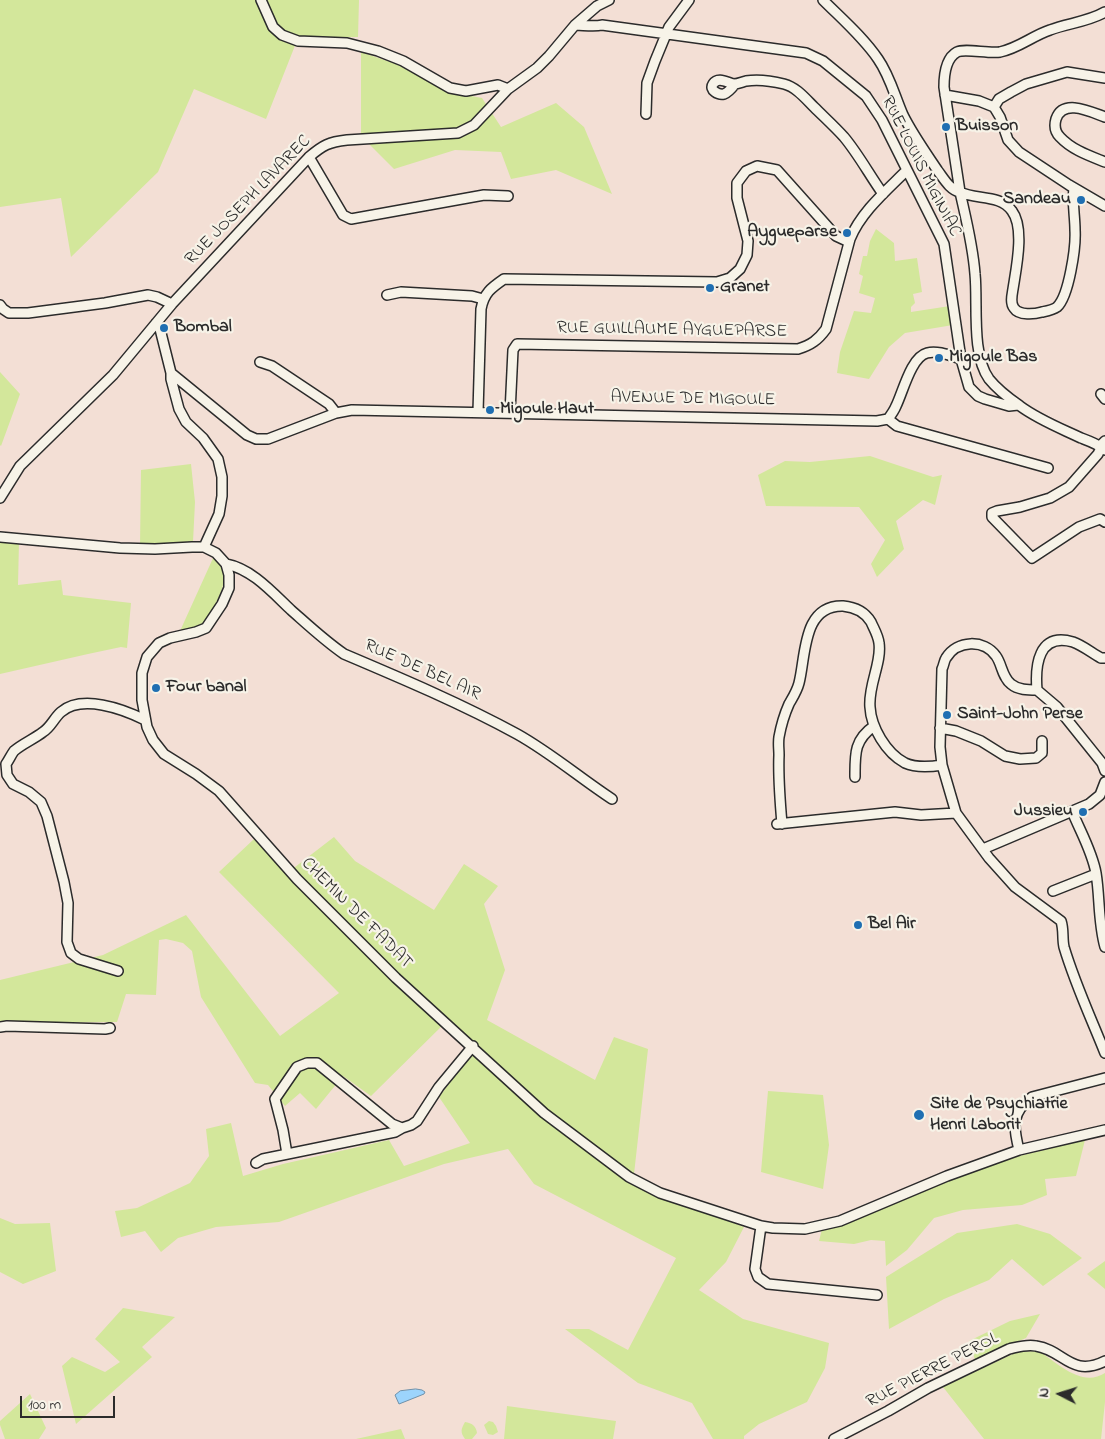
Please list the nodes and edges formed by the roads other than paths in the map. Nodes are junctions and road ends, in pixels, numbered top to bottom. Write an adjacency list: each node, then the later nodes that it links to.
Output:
1 (261, 0): 12 (street)
2 (609, 0): 6 (street, RUE JOSEPH LAVAREC)
3 (689, 0): 9 (street)
4 (823, 0): 21 (street)
5 (1105, 12): 13 (street)
6 (588, 13): 7 (street, RUE JOSEPH LAVAREC); 8 (street)
7 (575, 25): 8 (street, RUE LOUIS MIGINIAC); 12 (street, RUE JOSEPH LAVAREC)
8 (602, 25): 9 (street, RUE LOUIS MIGINIAC)
9 (666, 34): 15 (street); 19 (street, RUE LOUIS MIGINIAC)
10 (1105, 78): 14 (street)
11 (735, 84): 22 (street)
12 (508, 89): 17 (street, RUE JOSEPH LAVAREC)
13 (945, 95): 14 (street); 21 (street)
14 (994, 107): 20 (street)
15 (646, 114)
16 (1105, 117): 18 (street)
17 (309, 157): 23 (street); 28 (street, RUE JOSEPH LAVAREC)
18 (1105, 162)
19 (907, 170): 22 (street, RUE GUILLAUME AYGUEPARSE); 31 (street, RUE LOUIS MIGINIAC)
20 (1074, 188): 21 (street); 24 (street)
21 (960, 192): 36 (street)
22 (884, 194): 25 (street, RUE GUILLAUME AYGUEPARSE)
23 (508, 196)
24 (1105, 206)
25 (849, 242): 27 (street); 39 (street, RUE GUILLAUME AYGUEPARSE)
26 (387, 295): 27 (street)
27 (483, 299): 37 (street)
28 (172, 304): 29 (street); 30 (street, RUE JOSEPH LAVAREC)
29 (0, 305)
30 (156, 323): 33 (street); 43 (street, RUE JOSEPH LAVAREC)
31 (961, 359): 36 (street, RUE LOUIS MIGINIAC); 40 (street)
32 (260, 362): 38 (street)
33 (172, 372): 34 (street, AVENUE DE MIGOULE); 35 (street)
34 (186, 386): 35 (street); 38 (street, AVENUE DE MIGOULE)
35 (176, 400): 46 (street)
36 (1018, 405): 41 (street)
37 (478, 412): 38 (street, AVENUE DE MIGOULE); 39 (street, AVENUE DE MIGOULE)
38 (336, 413)
39 (510, 413): 40 (street, AVENUE DE MIGOULE)
40 (888, 419): 42 (street)
41 (1104, 446): 44 (street)
42 (1048, 468)
43 (0, 498)
44 (1105, 522)
45 (0, 537): 46 (street)
46 (204, 547): 47 (street)
47 (226, 564): 50 (street, CHEMIN DE FADAT); 59 (street, RUE DE BEL AIR)
48 (1105, 658): 49 (street)
49 (1037, 690): 52 (street); 56 (street)
50 (144, 720): 54 (street); 69 (street, CHEMIN DE FADAT)
51 (874, 726): 55 (street); 57 (street); 61 (street)
52 (940, 728): 53 (street); 55 (street)
53 (1042, 741)
54 (3, 764): 66 (street)
55 (942, 765): 61 (street)
56 (1105, 771)
57 (855, 777)
58 (1105, 782): 60 (street)
59 (612, 799)
60 (1072, 811): 62 (street); 63 (street)
61 (956, 813): 62 (street)
62 (983, 849): 70 (street)
63 (1096, 874): 64 (street); 65 (street)
64 (1053, 891)
65 (1105, 947)
66 (118, 971)
67 (0, 1027): 68 (street)
68 (110, 1028)
69 (473, 1046): 72 (street); 77 (street, CHEMIN DE FADAT)
70 (1105, 1053)
71 (1105, 1078): 74 (street)
72 (402, 1128): 75 (street); 75 (street)
73 (1105, 1130): 74 (street, CHEMIN DE FADAT)
74 (1019, 1150): 77 (street, CHEMIN DE FADAT)
75 (287, 1154): 76 (street)
76 (256, 1163)
77 (761, 1226): 78 (street)
78 (877, 1295)
79 (1105, 1360): 80 (street, RUE PIERRE PEROL)
80 (834, 1439)

